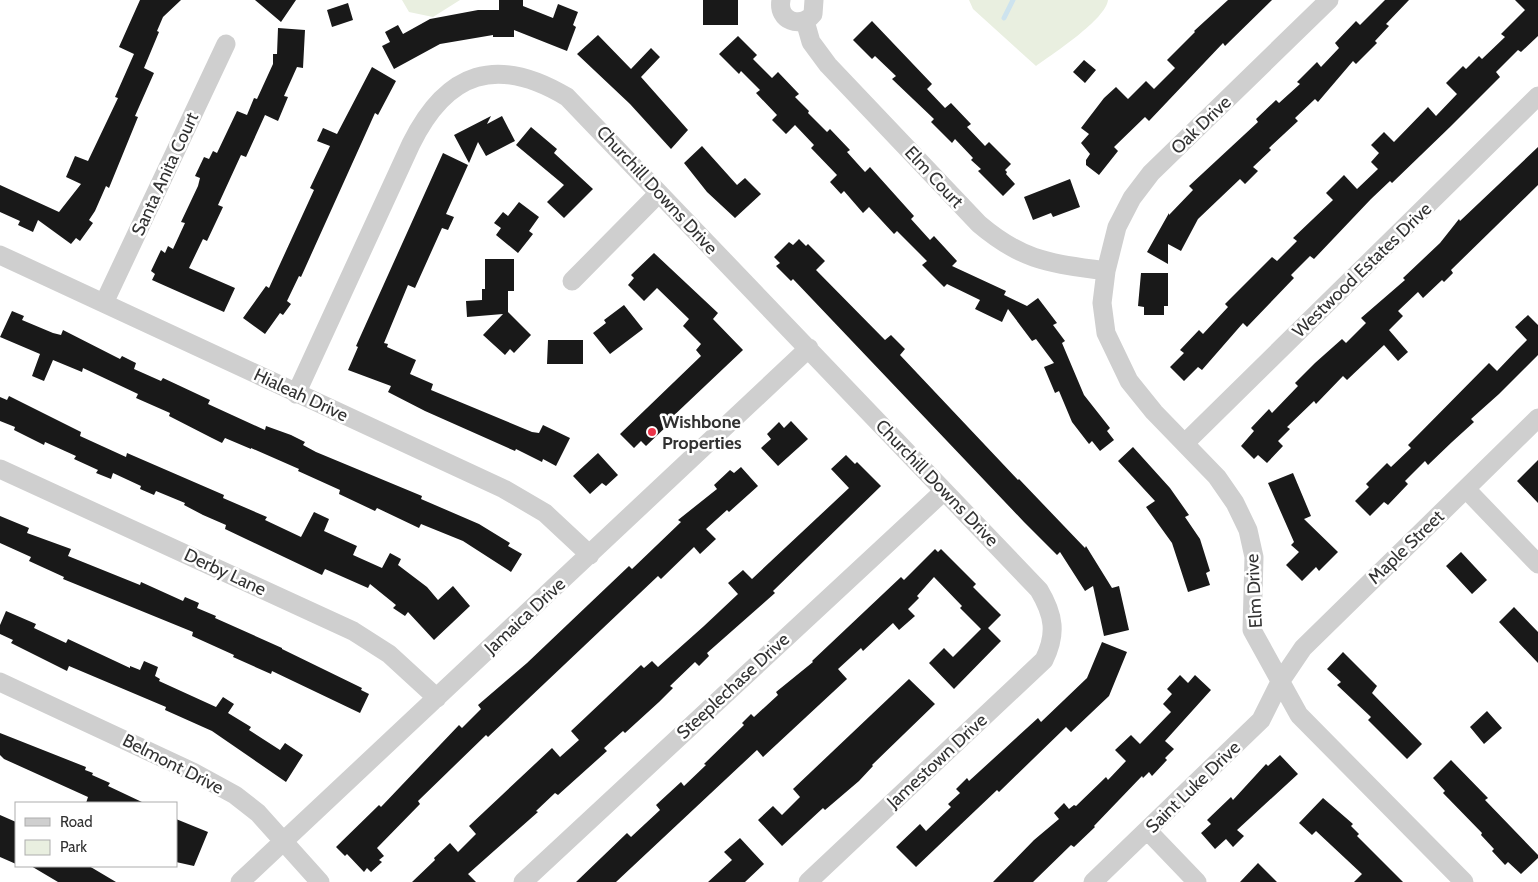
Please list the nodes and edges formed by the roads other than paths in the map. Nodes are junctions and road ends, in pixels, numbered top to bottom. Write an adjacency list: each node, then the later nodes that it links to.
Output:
1 (782, 0): 4 (street)
2 (814, 0): 4 (street)
3 (1329, 0): 9 (street, Oak Drive)
4 (805, 21): 9 (street, Elm Court)
5 (226, 44): 11 (street, Santa Anita Court)
6 (1538, 96): 15 (street, Westwood Estates Drive)
7 (659, 194): 10 (street); 12 (street, Churchill Downs Drive); 13 (street, Churchill Downs Drive)
8 (0, 255): 11 (street, Hialeah Drive)
9 (1106, 271): 15 (street, Elm Drive)
10 (572, 282)
11 (104, 303): 13 (street, Hialeah Drive)
12 (809, 348): 18 (street, Churchill Downs Drive); 19 (street, Jamaica Drive)
13 (296, 394): 19 (street, Hialeah Drive)
14 (1538, 418): 17 (street, Maple Street)
15 (1185, 443): 23 (street, Elm Drive)
16 (0, 469): 24 (street, Derby Lane)
17 (1466, 489): 20 (street); 23 (street, Maple Street)
18 (944, 491): 21 (street, Churchill Downs Drive); 29 (street, Steeplechase Drive)
19 (590, 555): 24 (street, Jamaica Drive)
20 (1538, 564)
21 (1053, 631): 30 (street, Jamestown Drive)
22 (0, 682): 26 (street, Belmont Drive)
23 (1280, 682): 25 (street, Saint Luke Drive); 33 (street, Elm Drive)
24 (437, 698): 26 (street, Jamaica Drive)
25 (1148, 831): 31 (street, Saint Luke Drive); 32 (street)
26 (283, 842): 27 (street, Jamaica Drive); 28 (street, Belmont Drive)
27 (240, 882)
28 (320, 882)
29 (523, 882)
30 (808, 882)
31 (1093, 882)
32 (1197, 882)
33 (1464, 882)

